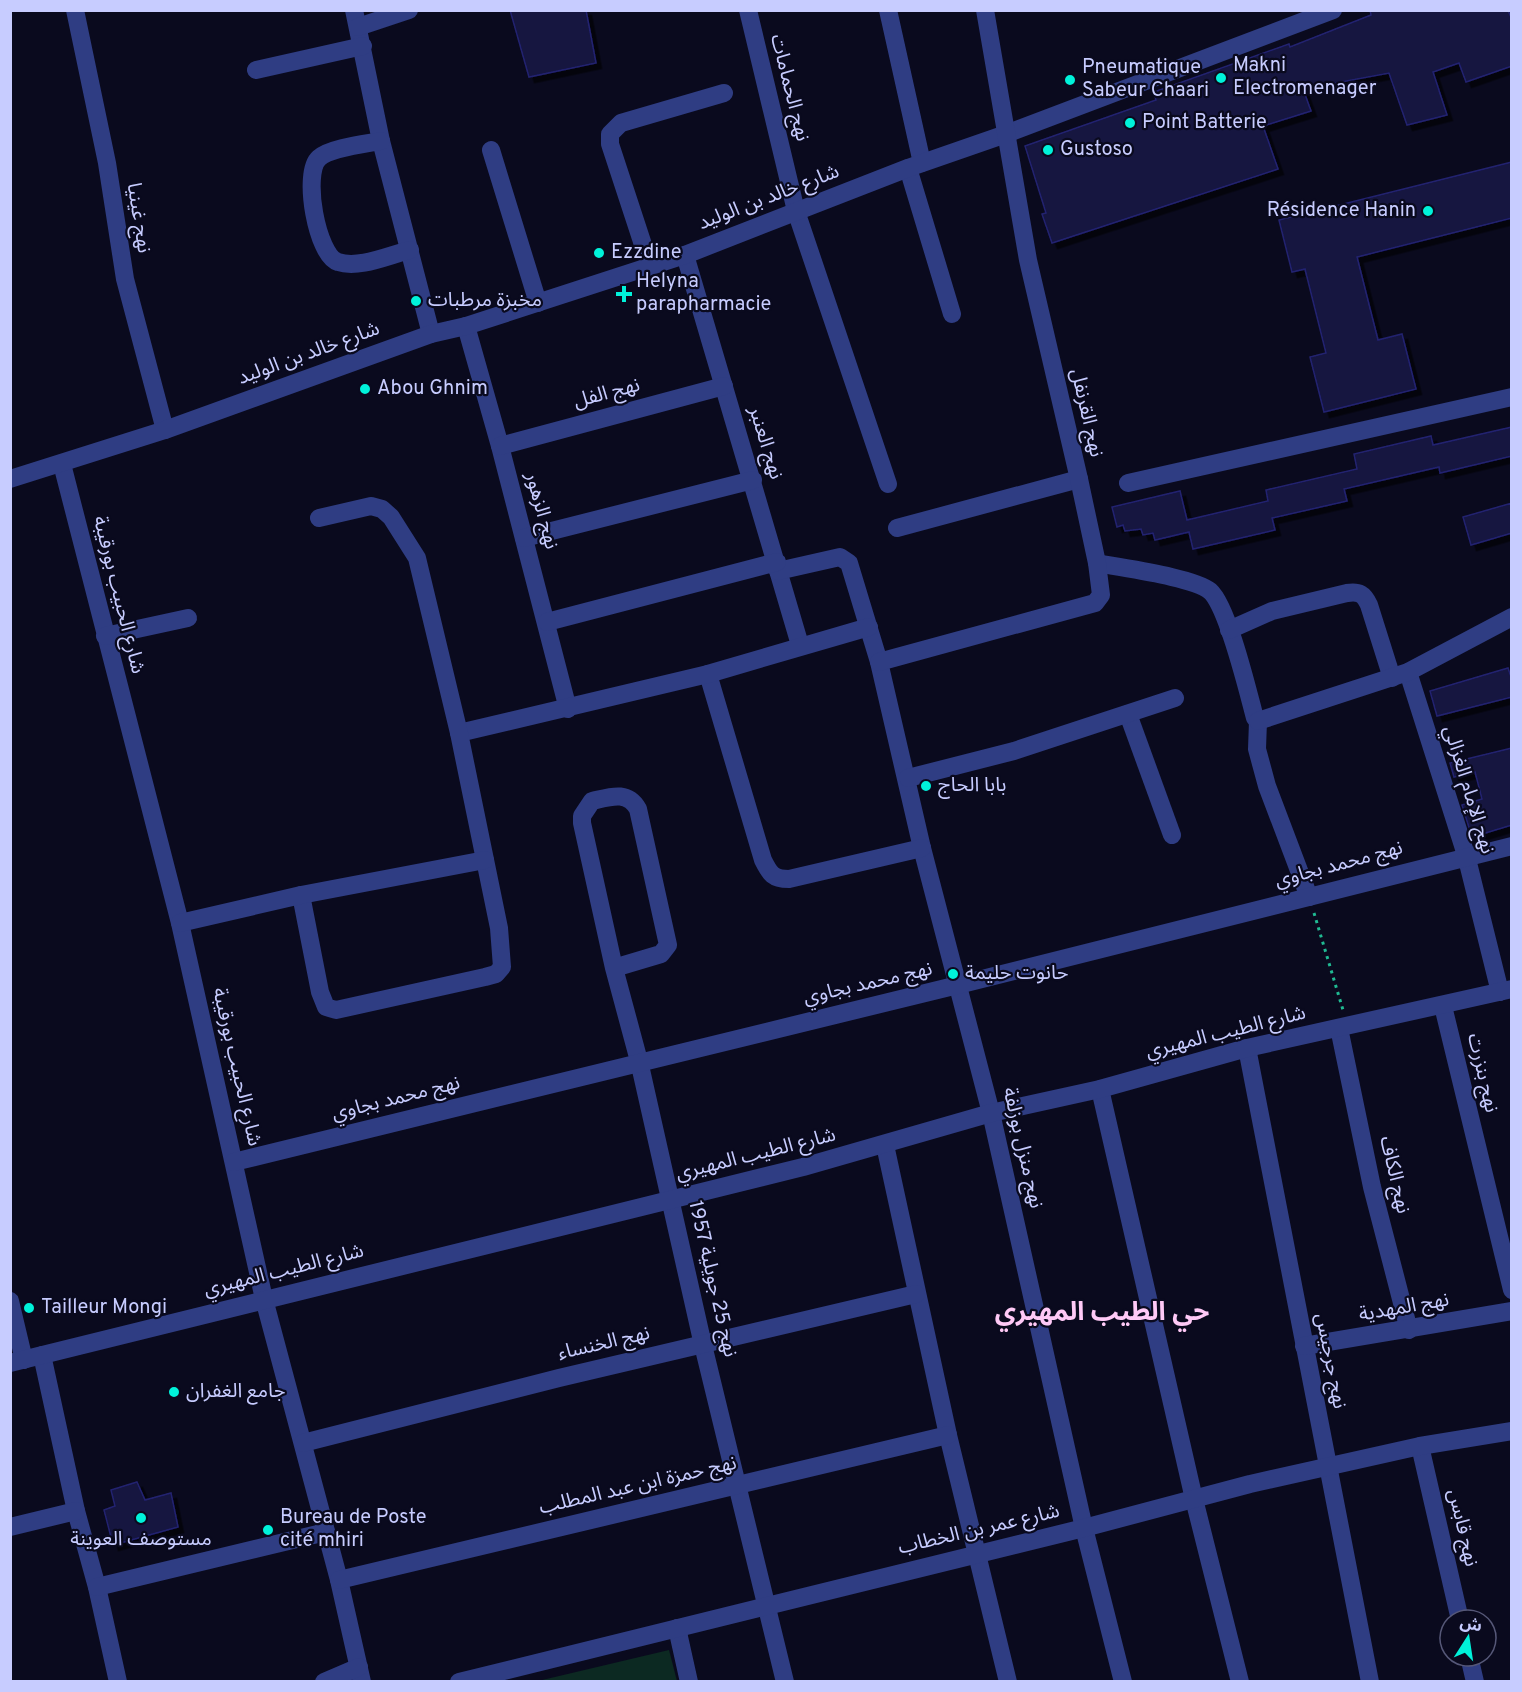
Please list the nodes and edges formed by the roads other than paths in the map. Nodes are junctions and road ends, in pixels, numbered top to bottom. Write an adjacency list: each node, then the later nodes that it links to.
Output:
1 (75, 10): 25 (street, نهج غينيا)
2 (409, 10): 7 (street)
3 (748, 10): 15 (street, نهج الحمامات)
4 (888, 10): 14 (street)
5 (985, 10): 11 (street, نهج القرنفل)
6 (1332, 10): 11 (street, شارع خالد بن الوليد)
7 (356, 19): 8 (street)
8 (363, 46): 9 (street); 12 (street)
9 (256, 70)
10 (724, 93): 18 (street)
11 (1006, 134): 14 (street, شارع خالد بن الوليد); 29 (street, نهج القرنفل)
12 (381, 141): 16 (street); 16 (street)
13 (491, 150): 19 (street)
14 (915, 166): 15 (street, شارع خالد بن الوليد); 20 (street)
15 (796, 211): 17 (street, شارع خالد بن الوليد); 32 (street, نهج الحمامات)
16 (410, 250): 22 (street)
17 (685, 255): 18 (street, شارع خالد بن الوليد); 23 (street, نهج العنبر)
18 (650, 266): 19 (street, شارع خالد بن الوليد)
19 (538, 303): 21 (street, شارع خالد بن الوليد)
20 (952, 314)
21 (466, 326): 22 (street, شارع خالد بن الوليد); 26 (street, نهج الزهور)
22 (431, 334): 25 (street, شارع خالد بن الوليد)
23 (724, 386): 26 (street, نهج الفل); 30 (street, نهج العنبر)
24 (1512, 397): 31 (street)
25 (165, 430): 27 (street, شارع خالد بن الوليد)
26 (501, 446): 35 (street, نهج الزهور)
27 (62, 464): 28 (street, شارع خالد بن الوليد); 43 (street, شارع الحبيب بورقيبة)
28 (10, 479)
29 (1079, 479): 34 (street); 36 (street, نهج القرنفل)
30 (753, 480): 35 (street); 37 (street, نهج العنبر)
31 (1128, 483)
32 (888, 484)
33 (320, 518): 52 (street)
34 (897, 528)
35 (524, 538): 40 (street, نهج الزهور)
36 (1097, 563): 42 (street); 45 (street, نهج القرنفل)
37 (777, 567): 40 (street); 41 (street, نهج منزل بوزلفة); 44 (street, نهج العنبر)
38 (1512, 617): 47 (street)
39 (188, 618): 43 (street)
40 (547, 622): 49 (street, نهج الزهور)
41 (869, 627): 44 (street); 45 (street, نهج منزل بوزلفة)
42 (1229, 630): 47 (street, نهج الإمام الغزالي); 51 (street)
43 (105, 636): 61 (street, شارع الحبيب بورقيبة)
44 (800, 645): 46 (street)
45 (879, 662): 53 (street, نهج منزل بوزلفة)
46 (708, 674): 49 (street); 56 (street)
47 (1400, 675): 51 (street); 57 (street, نهج الإمام الغزالي)
48 (1175, 698): 50 (street)
49 (568, 709): 52 (street)
50 (1128, 714): 53 (street); 54 (street)
51 (1258, 721): 60 (street)
52 (459, 733): 58 (street)
53 (908, 778): 56 (street, نهج منزل بوزلفة)
54 (1172, 835)
55 (1512, 846): 57 (street, نهج محمد بجاوي)
56 (922, 848): 63 (street, نهج منزل بوزلفة)
57 (1466, 855): 60 (street, نهج محمد بجاوي); 64 (street, نهج الإمام الغزالي)
58 (485, 860): 59 (street); 59 (street)
59 (301, 896): 61 (street)
60 (1309, 897): 63 (street, نهج محمد بجاوي)
61 (180, 923): 72 (street, شارع الحبيب بورقيبة)
62 (614, 968): 62 (street, نهج 25 جويلية 1957); 68 (street, نهج 25 جويلية 1957)
63 (958, 985): 68 (street, نهج محمد بجاوي); 70 (street, نهج منزل بوزلفة)
64 (1506, 990): 65 (street, شارع الطيب المهيري)
65 (1443, 1006): 66 (street, شارع الطيب المهيري); 74 (street, نهج بنزرت)
66 (1344, 1027): 67 (street, شارع الطيب المهيري); 79 (street, نهج الكاف)
67 (1248, 1048): 69 (street, شارع الطيب المهيري); 81 (street, نهج جرجيس)
68 (639, 1061): 72 (street, نهج محمد بجاوي); 73 (street, نهج 25 جويلية 1957)
69 (1100, 1089): 70 (street, شارع الطيب المهيري); 90 (street)
70 (991, 1113): 71 (street, شارع الطيب المهيري); 93 (street, نهج منزل بوزلفة)
71 (885, 1144): 73 (street, شارع الطيب المهيري); 75 (street)
72 (234, 1162): 76 (street, شارع الحبيب بورقيبة)
73 (672, 1200): 76 (street, شارع الطيب المهيري); 80 (street, نهج 25 جويلية 1957)
74 (1512, 1290)
75 (916, 1294): 80 (street, نهج الخنساء); 85 (street)
76 (264, 1299): 82 (street, شارع الطيب المهيري); 86 (street, شارع الحبيب بورقيبة)
77 (10, 1301): 83 (street)
78 (1512, 1311): 79 (street, نهج المهدية)
79 (1409, 1330): 81 (street, نهج المهدية)
80 (703, 1345): 86 (street, نهج الخنساء); 89 (street, نهج 25 جويلية 1957)
81 (1304, 1346): 88 (street, نهج جرجيس)
82 (42, 1355): 83 (street, شارع الطيب المهيري); 91 (street)
83 (17, 1361)
84 (1512, 1431): 87 (street, شارع عمر بن الخطاب)
85 (948, 1435): 89 (street, نهج حمزة ابن عبد المطلب); 95 (street)
86 (303, 1443): 94 (street, شارع الحبيب بورقيبة)
87 (1420, 1446): 88 (street, شارع عمر بن الخطاب); 99 (street, نهج قابس)
88 (1328, 1466): 90 (street, شارع عمر بن الخطاب); 111 (street, نهج جرجيس)
89 (737, 1486): 96 (street, نهج حمزة ابن عبد المطلب); 98 (street, نهج 25 جويلية 1957)
90 (1194, 1499): 93 (street, شارع عمر بن الخطاب); 110 (street)
91 (75, 1510): 92 (street); 97 (street)
92 (10, 1527)
93 (1084, 1528): 95 (street, شارع عمر بن الخطاب); 109 (street, نهج منزل بوزلفة)
94 (326, 1532): 96 (street, شارع الحبيب بورقيبة); 97 (street)
95 (975, 1553): 98 (street, شارع عمر بن الخطاب); 108 (street)
96 (339, 1580): 101 (street, شارع الحبيب بورقيبة)
97 (97, 1587): 103 (street)
98 (766, 1604): 100 (street, شارع عمر بن الخطاب); 107 (street, نهج 25 جويلية 1957)
99 (1457, 1608)
100 (677, 1628): 102 (street, شارع عمر بن الخطاب); 106 (street)
101 (361, 1674): 104 (street)
102 (516, 1675): 105 (street, شارع عمر بن الخطاب)
103 (118, 1682)
104 (324, 1682)
105 (459, 1682)
106 (689, 1682)
107 (785, 1682)
108 (1008, 1682)
109 (1123, 1682)
110 (1240, 1682)
111 (1370, 1682)

